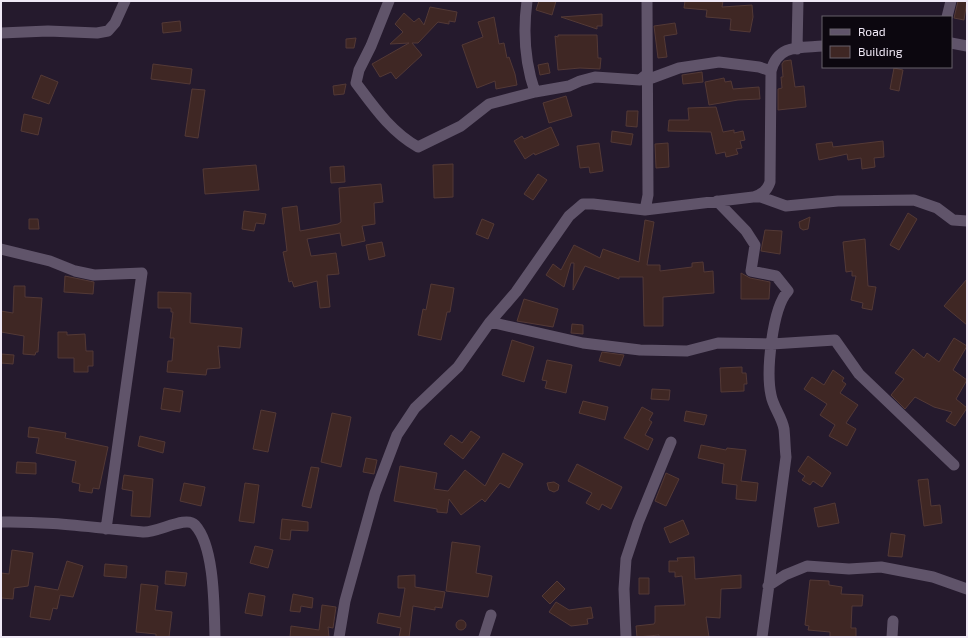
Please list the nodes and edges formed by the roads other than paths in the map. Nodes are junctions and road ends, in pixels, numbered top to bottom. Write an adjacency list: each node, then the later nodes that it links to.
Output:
1 (125, 1): 8 (street)
2 (389, 1): 15 (street)
3 (527, 1): 15 (street)
4 (647, 1): 14 (street)
5 (798, 1): 12 (street)
6 (951, 1): 7 (street)
7 (948, 16)
8 (1, 33)
9 (952, 43): 11 (street)
10 (822, 46): 12 (street)
11 (967, 46)
12 (797, 49): 13 (street)
13 (771, 71): 14 (street); 16 (street)
14 (647, 74): 15 (street); 18 (street)
15 (534, 92)
16 (753, 197): 17 (street); 19 (street)
17 (717, 201): 18 (street); 22 (street)
18 (645, 210): 21 (street)
19 (967, 221)
20 (1, 249): 26 (street)
21 (490, 322): 22 (street); 34 (street)
22 (772, 344): 24 (street); 27 (street)
23 (671, 442): 36 (street)
24 (954, 465)
25 (1, 522): 26 (street)
26 (106, 529): 33 (street)
27 (770, 566): 28 (street); 29 (street)
28 (784, 575): 29 (street); 30 (street)
29 (768, 586): 37 (street)
30 (967, 589)
31 (491, 615): 35 (street)
32 (894, 621): 38 (street)
33 (215, 637)
34 (338, 637)
35 (484, 637)
36 (626, 637)
37 (762, 637)
38 (892, 637)

